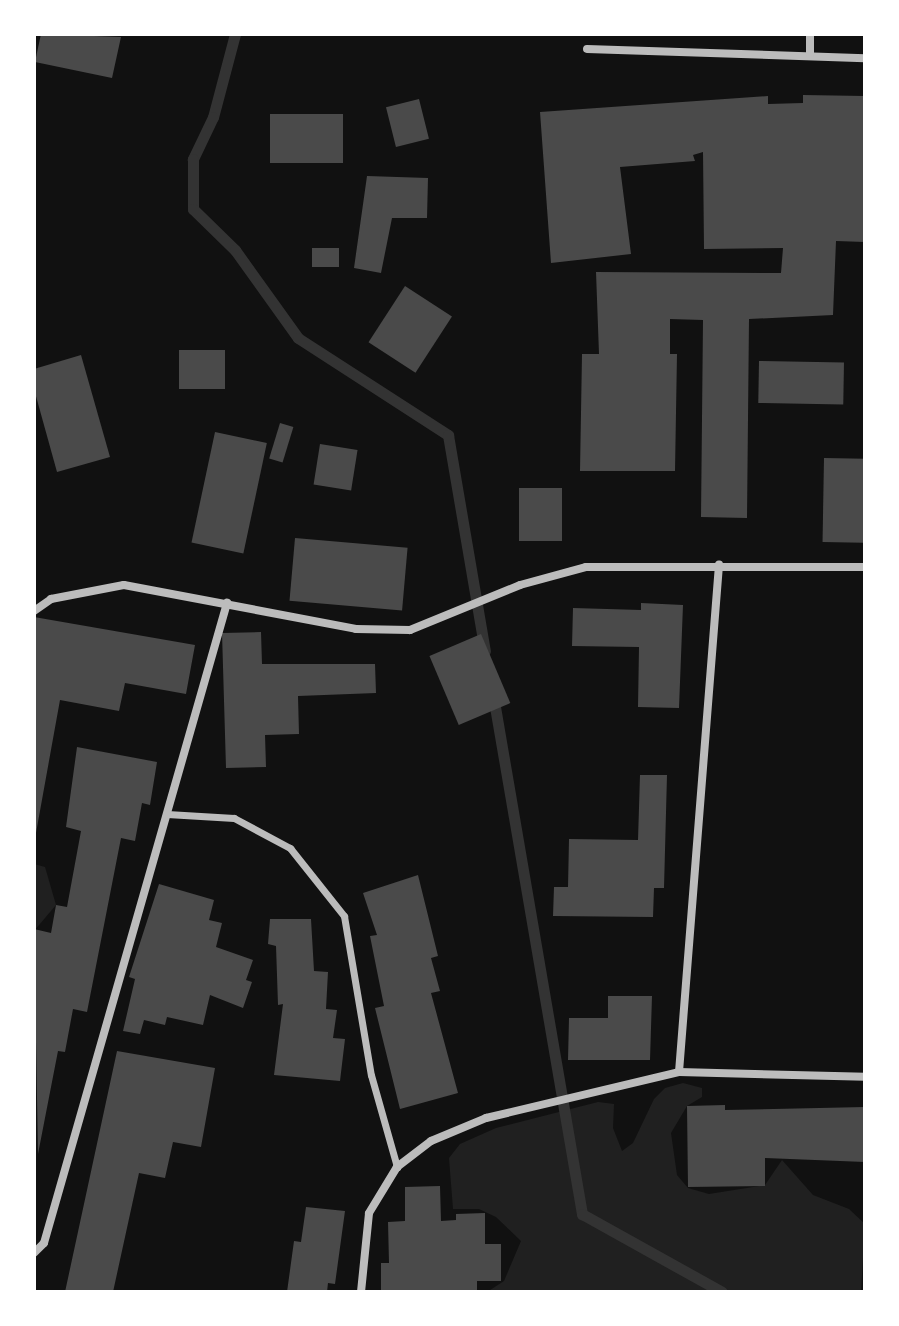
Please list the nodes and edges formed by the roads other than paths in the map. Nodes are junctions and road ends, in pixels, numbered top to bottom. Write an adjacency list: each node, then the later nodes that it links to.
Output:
1 (810, 34): 3 (street)
2 (587, 49): 3 (street)
3 (810, 55): 4 (street)
4 (865, 58)
5 (719, 565): 6 (street); 7 (street); 10 (street)
6 (865, 567)
7 (227, 603): 8 (street); 9 (street)
8 (34, 611)
9 (167, 814): 12 (street); 13 (street)
10 (679, 1072): 11 (street); 12 (street)
11 (865, 1077)
12 (397, 1167): 14 (street)
13 (34, 1253)
14 (361, 1292)

